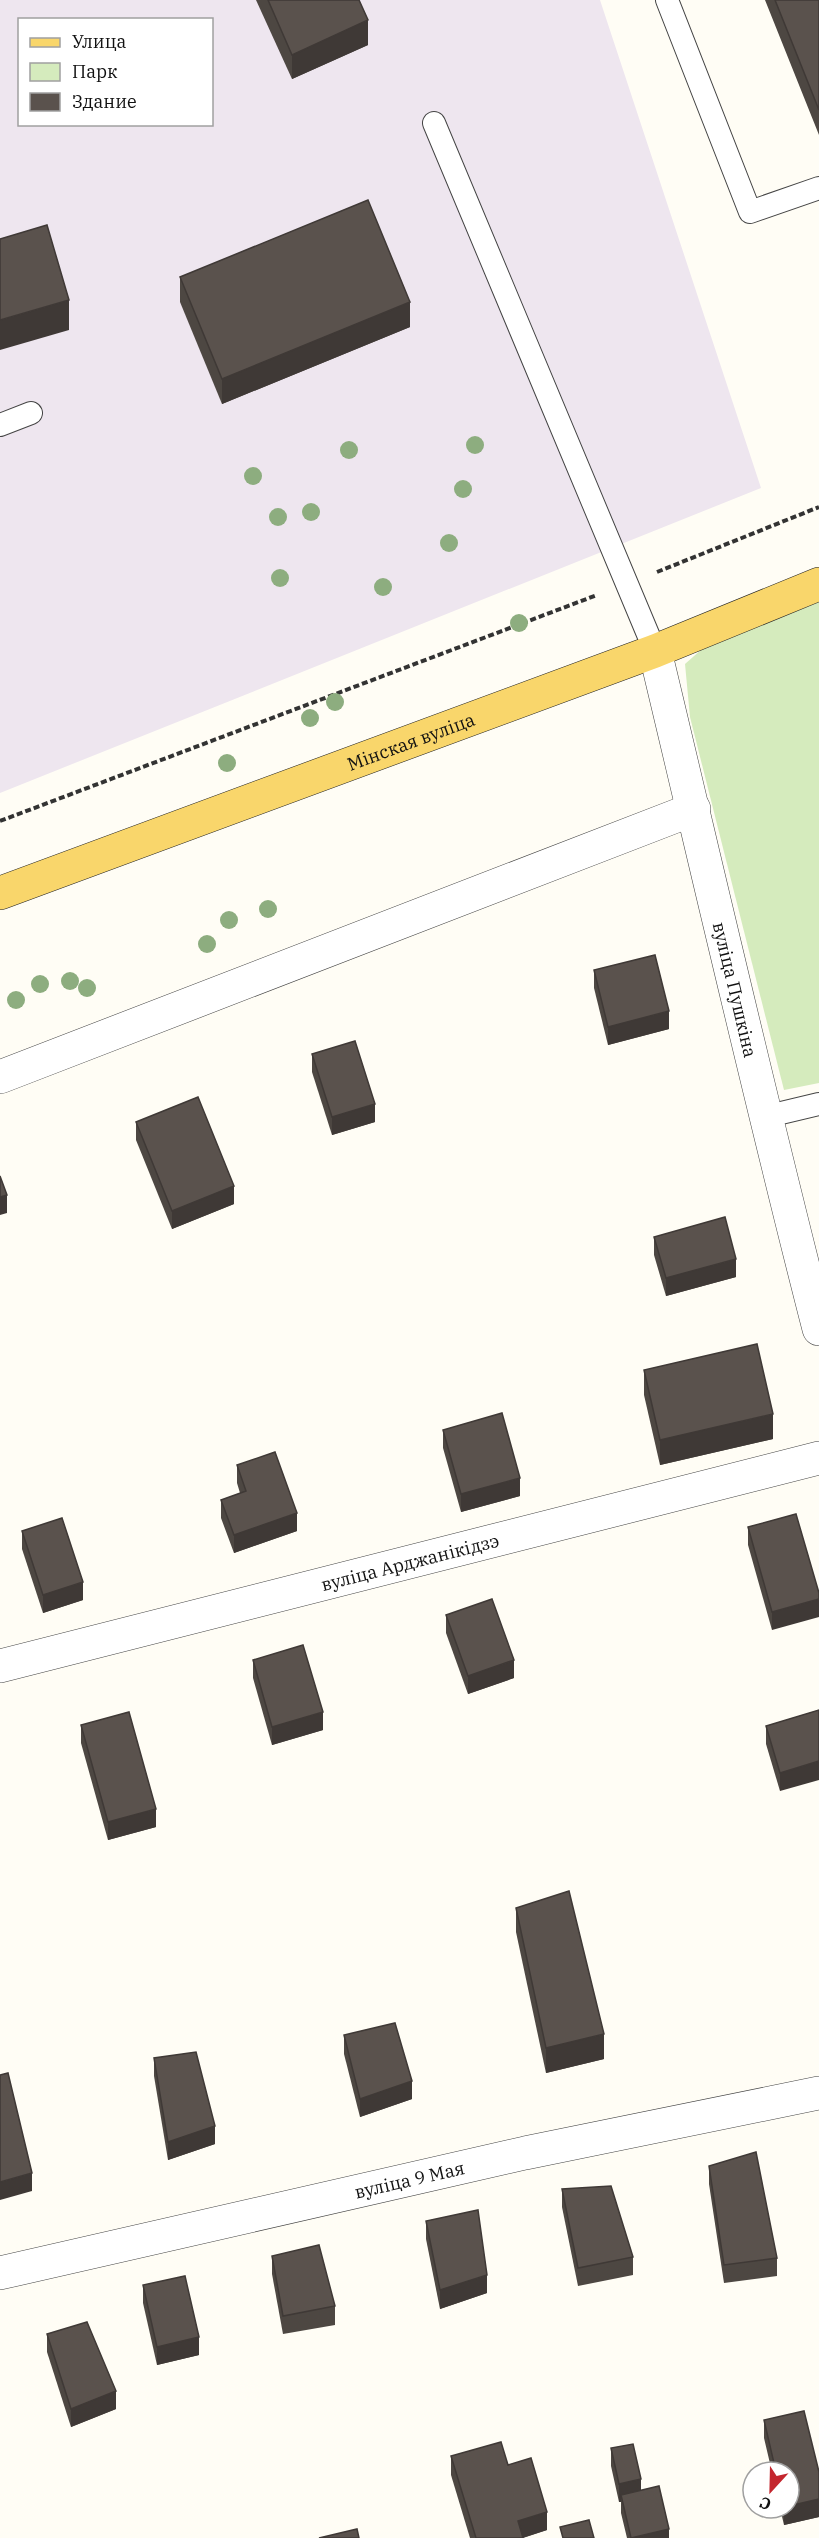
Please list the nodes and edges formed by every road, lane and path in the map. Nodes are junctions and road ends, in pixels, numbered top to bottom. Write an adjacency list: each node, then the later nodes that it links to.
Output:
1 (667, 0): 3 (lane)
2 (434, 123): 8 (lane)
3 (819, 188)
4 (31, 414): 5 (lane)
5 (0, 425)
6 (819, 507): 8 (path)
7 (819, 584): 9 (main road, Мінская вуліца)
8 (625, 585): 9 (lane); 11 (path)
9 (655, 651): 10 (street, вуліца Пушкіна); 12 (main road, Мінская вуліца)
10 (694, 808): 13 (street); 15 (street, вуліца Пушкіна)
11 (0, 821)
12 (0, 893)
13 (0, 1077)
14 (819, 1104): 15 (lane)
15 (764, 1117): 16 (street, вуліца Пушкіна)
16 (819, 1329)
17 (819, 1458): 18 (street, вуліца Арджанікідзэ)
18 (0, 1666)
19 (819, 2093): 20 (street, вуліца 9 Мая)
20 (0, 2273)

